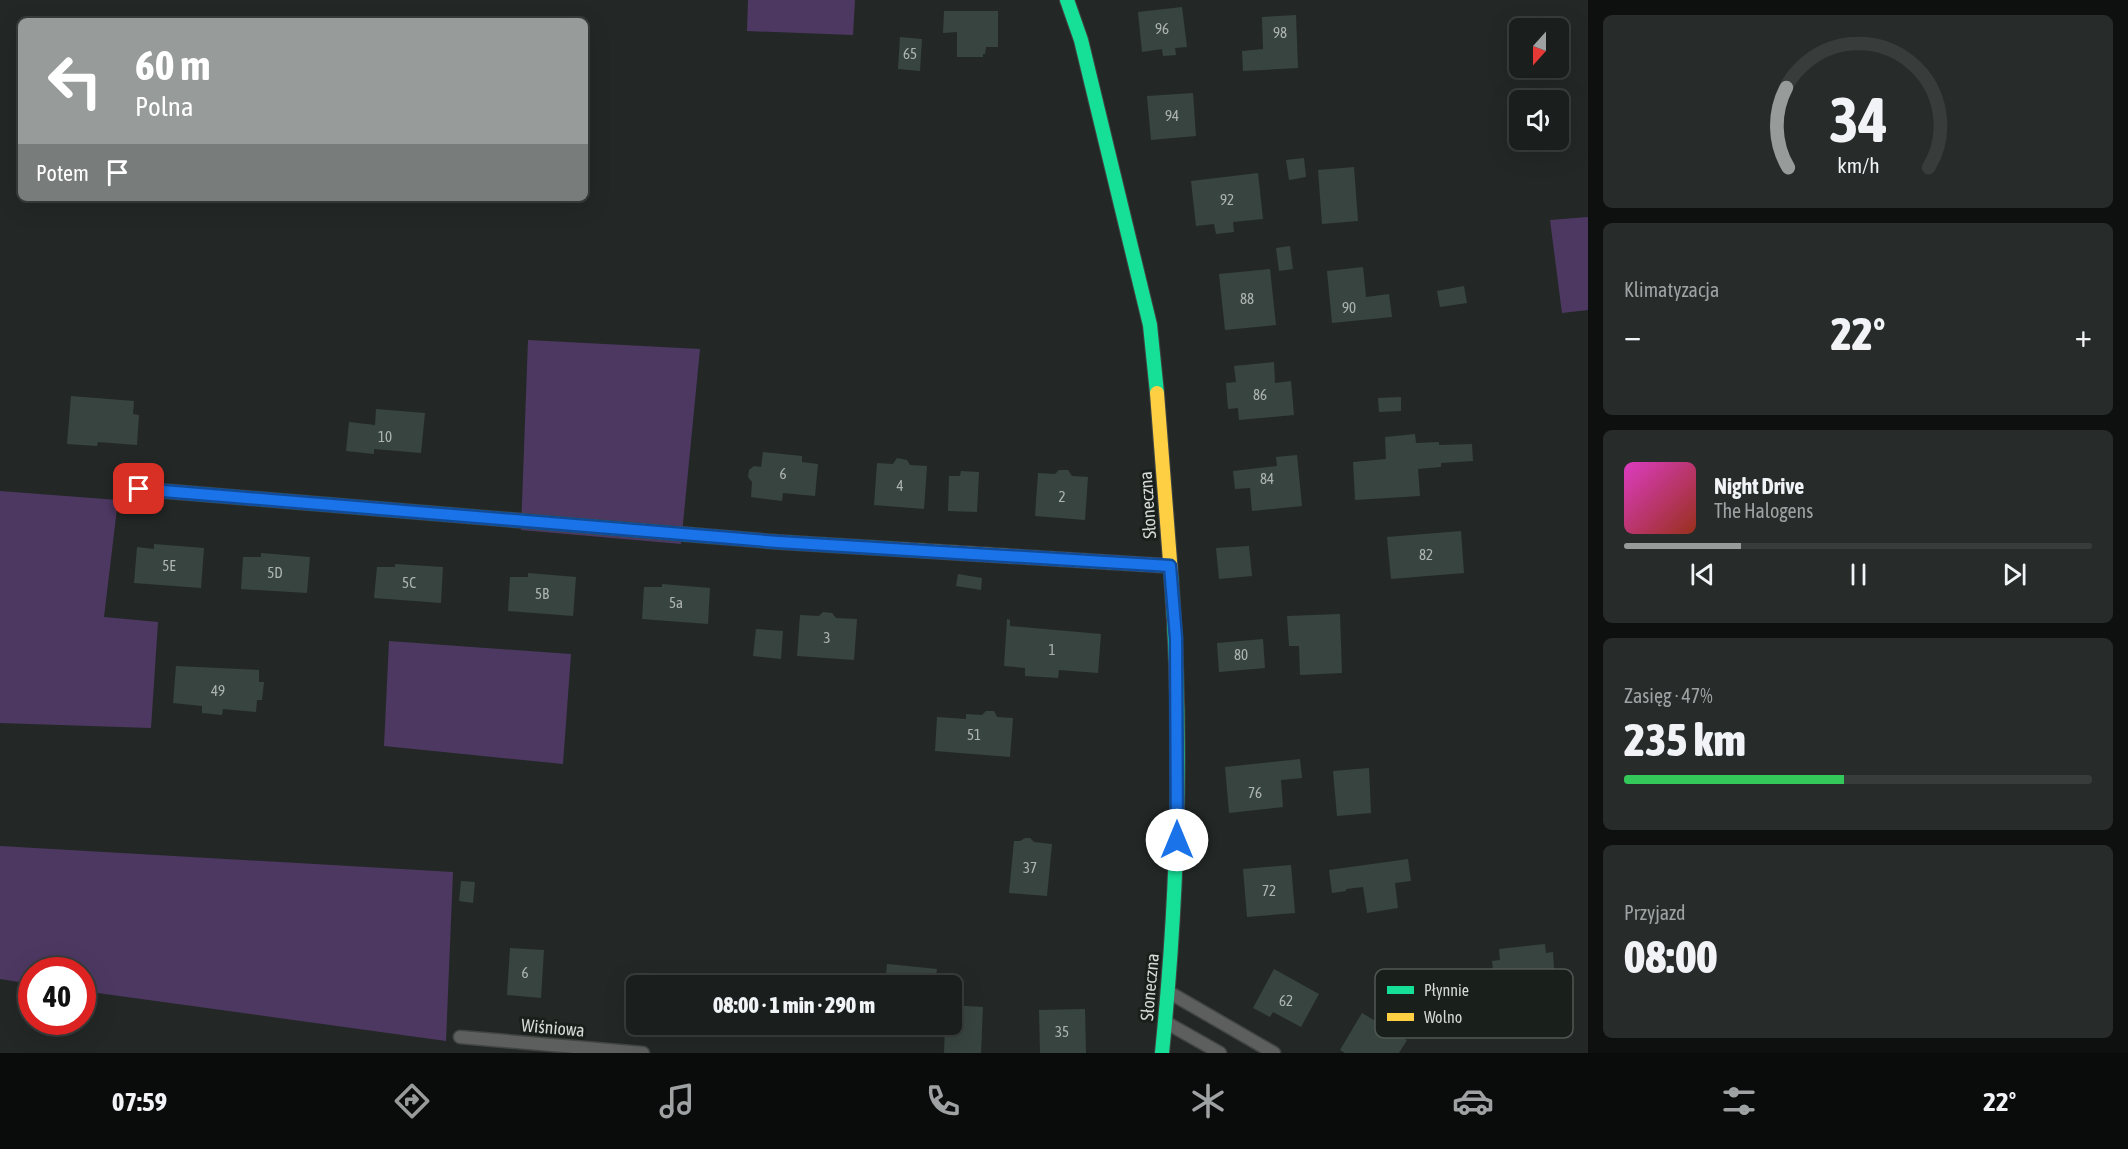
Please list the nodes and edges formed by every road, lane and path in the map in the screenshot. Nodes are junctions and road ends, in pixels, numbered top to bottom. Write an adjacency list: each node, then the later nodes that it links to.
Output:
1 (1068, 0): 3 (street, Słoneczna)
2 (139, 489): 3 (street)
3 (1170, 566): 4 (street, Słoneczna)
4 (1168, 992): 5 (street, Słoneczna); 10 (lane)
5 (1166, 1022): 8 (street, Słoneczna); 9 (lane)
6 (460, 1037): 7 (lane, Wiśniowa)
7 (643, 1053)
8 (1162, 1053)
9 (1220, 1053)
10 (1274, 1053)

